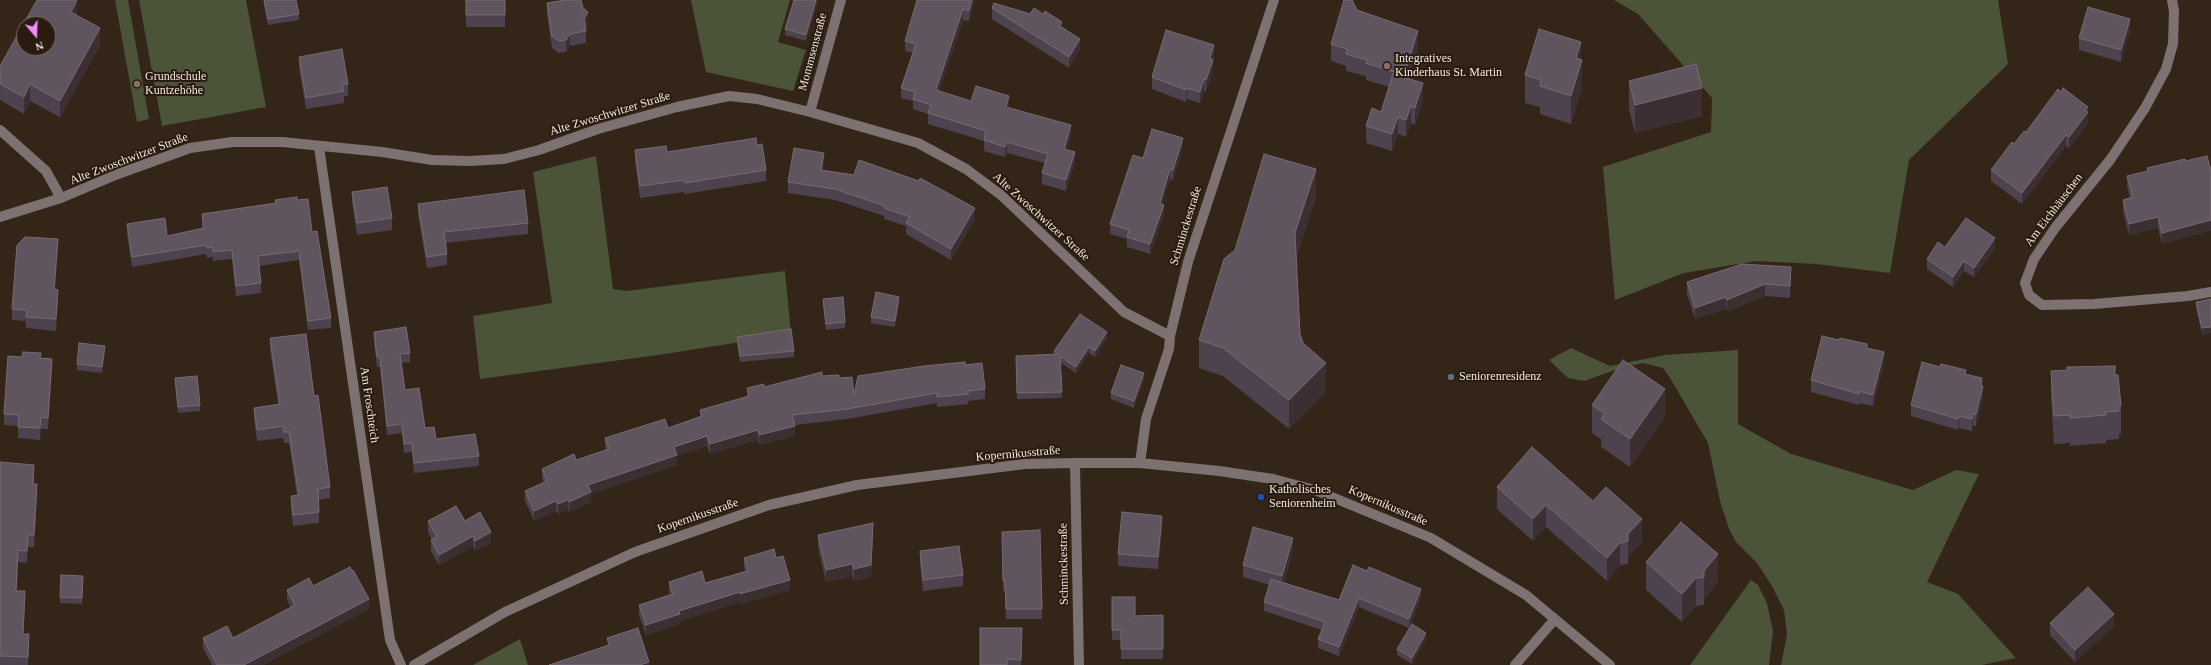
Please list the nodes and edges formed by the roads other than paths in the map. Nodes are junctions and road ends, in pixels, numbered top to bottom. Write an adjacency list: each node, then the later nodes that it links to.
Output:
1 (841, 0): 4 (street, Mommsenstraße)
2 (1274, 0): 10 (street, Schminckestraße)
3 (2172, 0): 9 (street, Am Eichhäuschen)
4 (810, 112): 6 (street, Alte Zwoschwitzer Straße); 10 (street, Alte Zwoschwitzer Straße)
5 (0, 130): 7 (street)
6 (319, 147): 7 (street, Alte Zwoschwitzer Straße); 14 (street, Am Froschteich)
7 (61, 198): 8 (street, Alte Zwoschwitzer Straße)
8 (1, 219)
9 (2211, 292)
10 (1170, 336): 12 (street, Schminckestraße)
11 (1075, 463): 12 (street, Kopernikusstraße); 15 (street, Kopernikusstraße); 16 (street, Schminckestraße)
12 (1140, 463): 13 (street, Kopernikusstraße)
13 (1555, 619): 17 (street); 18 (street, Kopernikusstraße)
14 (401, 665)
15 (414, 665)
16 (1079, 665)
17 (1515, 665)
18 (1610, 665)

